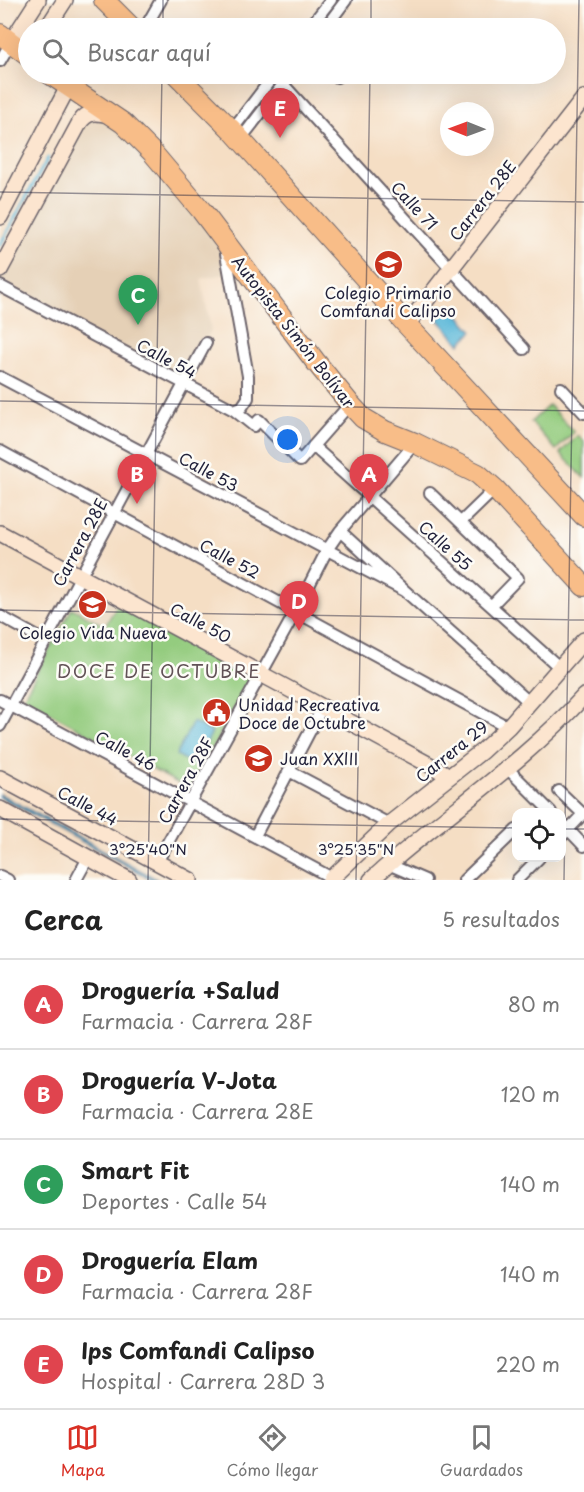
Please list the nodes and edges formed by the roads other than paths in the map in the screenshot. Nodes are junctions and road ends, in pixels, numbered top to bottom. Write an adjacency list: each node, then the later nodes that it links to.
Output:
1 (38, 0): 7 (street)
2 (65, 0): 8 (street)
3 (161, 0): 10 (street)
4 (331, 0): 11 (street)
5 (346, 0): 12 (street)
6 (110, 4): 9 (highway)
7 (22, 18)
8 (53, 18)
9 (123, 18)
10 (151, 18)
11 (317, 18)
12 (332, 18)
13 (18, 23): 14 (street)
14 (5, 38): 15 (highway); 16 (street)
15 (18, 48)
16 (0, 61)
17 (64, 84): 21 (highway, Autopista Simón Bolívar)
18 (186, 84): 24 (highway)
19 (268, 84): 24 (street)
20 (283, 84): 24 (street); 27 (street, Calle 71)
21 (68, 87): 23 (highway, Autopista Simón Bolívar); 25 (street)
22 (584, 98): 27 (street, Carrera 28E)
23 (112, 115): 26 (highway, Autopista Simón Bolívar); 28 (street)
24 (236, 135): 30 (highway)
25 (0, 217)
26 (224, 238): 36 (highway, Autopista Simón Bolívar); 37 (street)
27 (452, 268): 30 (street, Carrera 28E); 32 (street, Calle 71)
28 (0, 270)
29 (0, 286): 34 (street, Calle 54)
30 (407, 325): 47 (highway)
31 (206, 343): 34 (street, Carrera 28E)
32 (524, 349)
33 (0, 377): 42 (street, Calle 53)
34 (184, 384): 37 (street, Calle 54); 42 (street, Carrera 28E)
35 (561, 388): 38 (street)
36 (350, 404): 39 (highway, Autopista Simón Bolívar); 40 (street)
37 (234, 411): 40 (street, Calle 54)
38 (584, 413)
39 (415, 443): 43 (highway, Autopista Simón Bolívar); 45 (street, Carrera 28F)
40 (313, 446): 45 (street, Calle 55)
41 (0, 452): 46 (street, Calle 52)
42 (146, 454): 46 (street, Carrera 28E); 51 (street, Calle 53)
43 (495, 489): 48 (street); 53 (highway, Autopista Simón Bolívar)
44 (430, 493): 48 (street)
45 (369, 496): 49 (street, Carrera 28F); 55 (street, Calle 55)
46 (114, 513): 52 (street, Carrera 28E); 56 (street, Calle 52)
47 (584, 516)
48 (461, 522): 55 (street)
49 (340, 531): 51 (street, Carrera 28F); 54 (street)
50 (0, 533): 52 (street, Calle 50)
51 (327, 550): 54 (street, Calle 53); 56 (street, Carrera 28F)
52 (80, 578): 59 (street, Carrera 28E); 61 (street, Calle 50)
53 (584, 586)
54 (405, 591): 64 (street)
55 (491, 606): 60 (street, Calle 55)
56 (296, 611): 61 (street, Carrera 28F); 68 (street, Calle 52)
57 (0, 616): 59 (street)
58 (584, 640): 60 (street, Carrera 29)
59 (45, 641): 65 (street, Carrera 28E)
60 (559, 667): 64 (street, Carrera 29)
61 (260, 675): 66 (street, Calle 50); 74 (street, Carrera 28F)
62 (0, 700): 65 (street, Calle 46)
63 (582, 701): 69 (street)
64 (529, 702): 68 (street, Carrera 29)
65 (11, 706): 67 (street, Carrera 28E); 74 (street, Calle 46)
66 (322, 708): 70 (street); 71 (street, Calle 50)
67 (0, 726)
68 (508, 727): 71 (street, Carrera 29)
69 (508, 769): 75 (street); 87 (street)
70 (289, 771): 78 (street); 82 (street)
71 (450, 776): 78 (street, Carrera 29)
72 (0, 778): 85 (street, Calle 44)
73 (559, 791): 77 (street)
74 (190, 801): 82 (street, Calle 46); 85 (street, Carrera 28F)
75 (541, 808)
76 (0, 809): 84 (street)
77 (584, 814): 79 (street)
78 (389, 824): 89 (street, Carrera 29)
79 (566, 828)
80 (566, 832): 83 (street)
81 (512, 834): 96 (street)
82 (255, 836): 89 (street, Calle 46)
83 (584, 846)
84 (88, 858): 91 (street); 92 (street)
85 (157, 862): 93 (street, Calle 44)
86 (535, 862): 97 (street)
87 (388, 864): 94 (street); 95 (street)
88 (0, 876): 90 (street)
89 (331, 879)
90 (8, 880)
91 (76, 880)
92 (129, 880)
93 (190, 880)
94 (371, 880)
95 (425, 880)
96 (464, 880)
97 (517, 880)

